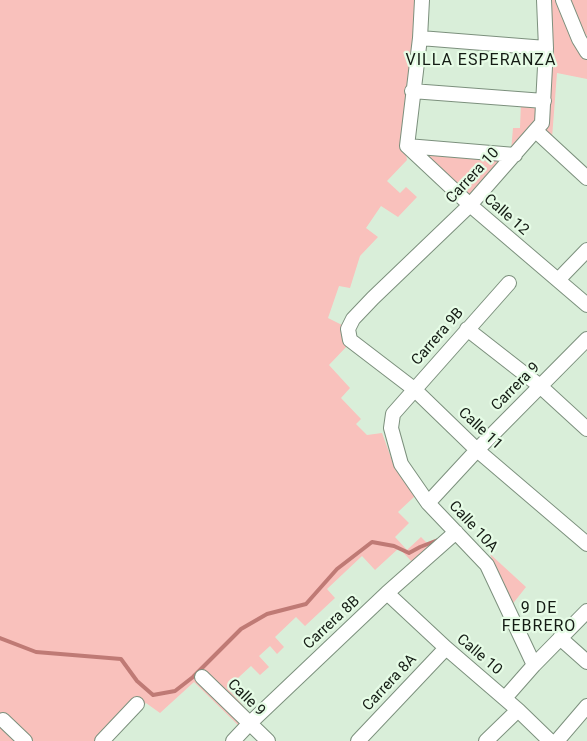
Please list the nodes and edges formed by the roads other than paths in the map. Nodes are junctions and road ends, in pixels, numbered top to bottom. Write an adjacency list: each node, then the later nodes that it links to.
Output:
1 (422, 0): 4 (street)
2 (544, 0): 5 (street, Carrera 10)
3 (563, 0): 6 (street)
4 (420, 38): 5 (street); 7 (street)
5 (546, 48): 8 (street, Carrera 10)
6 (587, 52)
7 (412, 91): 8 (street); 10 (street)
8 (544, 101): 9 (street, Carrera 10)
9 (536, 132): 11 (street, Carrera 10); 12 (street)
10 (407, 146): 11 (street); 13 (street, Calle 12)
11 (515, 155): 13 (street, Carrera 10)
12 (587, 178)
13 (470, 205): 15 (street, Calle 12); 20 (street, Carrera 10)
14 (587, 250): 15 (street)
15 (558, 280): 17 (street, Calle 12)
16 (509, 283): 18 (street, Carrera 9B)
17 (587, 305)
18 (468, 329): 21 (street); 22 (street, Carrera 9B)
19 (587, 339): 21 (street, Carrera 9)
20 (350, 340): 22 (street, Calle 11)
21 (540, 386): 24 (street); 25 (street, Carrera 9)
22 (414, 389): 23 (street, Carrera 9B); 25 (street, Calle 11)
23 (393, 414): 26 (street, Calle 10A)
24 (587, 429)
25 (477, 450): 26 (street, Carrera 9); 28 (street, Calle 11)
26 (428, 503): 27 (street, Calle 10A)
27 (456, 532): 29 (street, Carrera 8B); 34 (street, Calle 10A)
28 (587, 544)
29 (387, 593): 32 (street, Calle 10); 41 (street, Carrera 8B)
30 (587, 611): 31 (street)
31 (560, 638): 33 (street); 34 (street)
32 (446, 648): 36 (street, Calle 10); 46 (street, Carrera 8A)
33 (587, 662)
34 (534, 664): 36 (street)
35 (202, 678): 41 (street, Calle 9)
36 (505, 698): 39 (street, Calle 10)
37 (137, 704): 43 (street)
38 (587, 706): 49 (street)
39 (518, 710): 47 (street); 48 (street, Calle 10)
40 (3, 720): 42 (street)
41 (249, 724): 44 (street, Carrera 8B); 45 (street, Calle 9)
42 (25, 741)
43 (102, 741)
44 (233, 741)
45 (268, 741)
46 (358, 741)
47 (486, 741)
48 (550, 741)
49 (557, 741)

